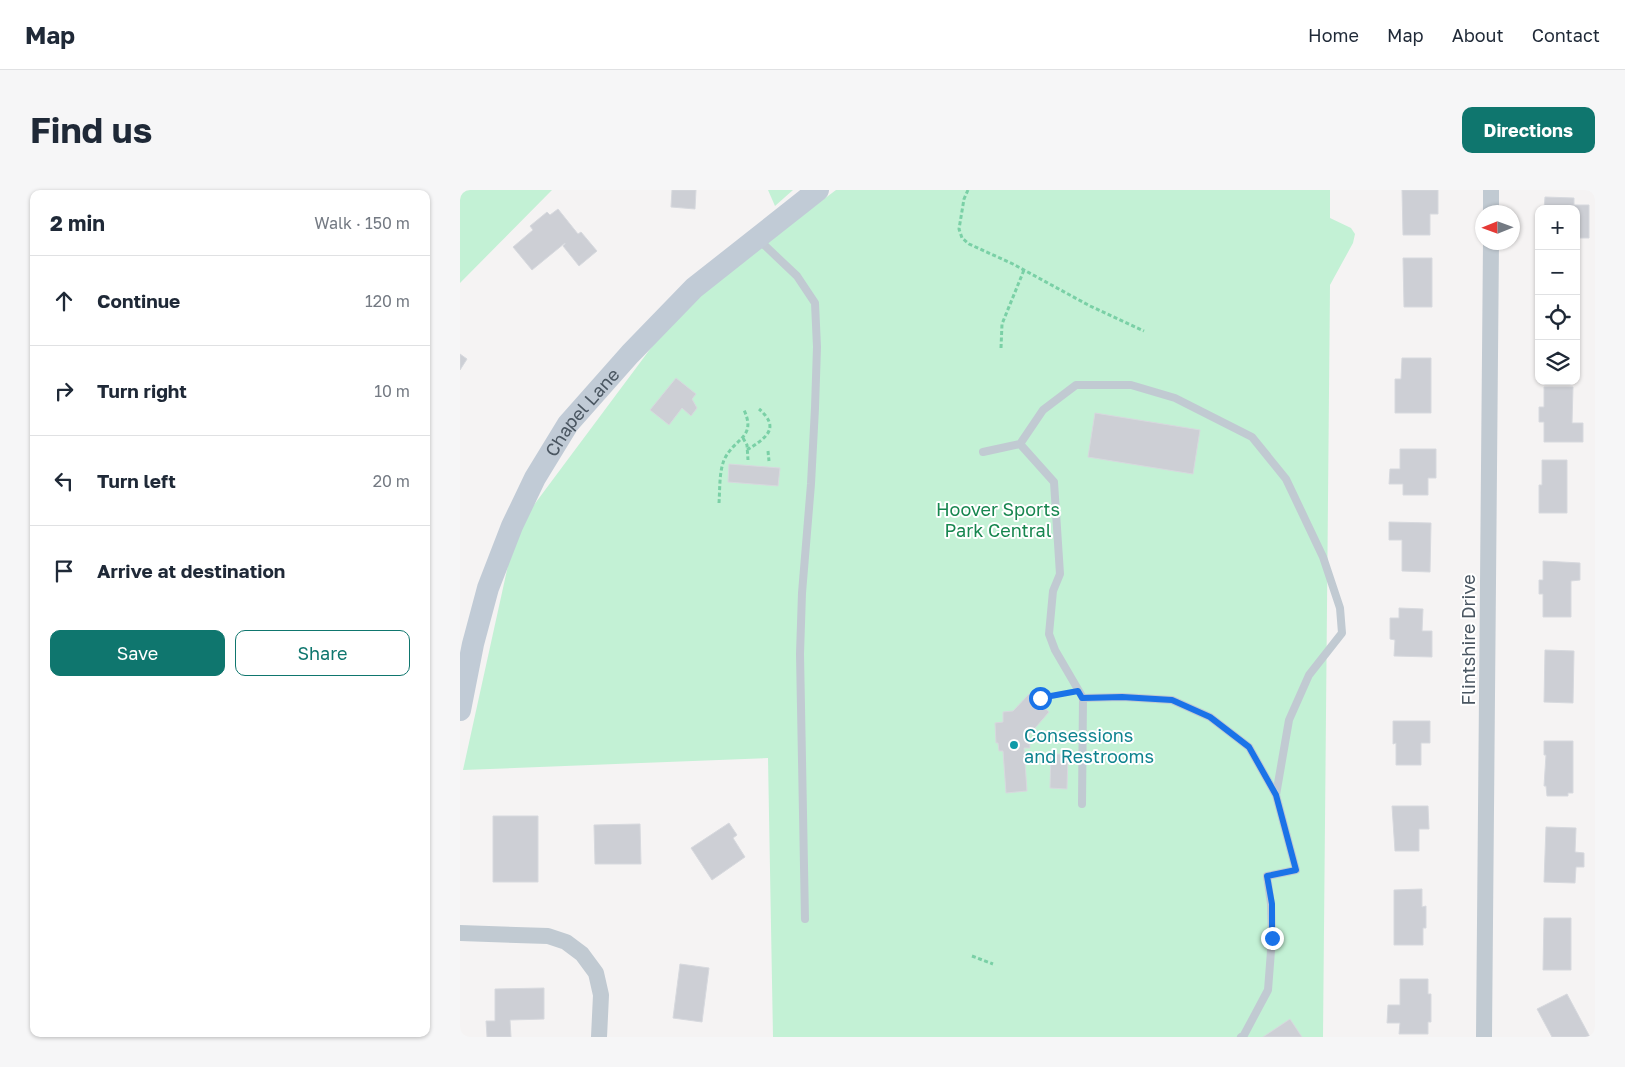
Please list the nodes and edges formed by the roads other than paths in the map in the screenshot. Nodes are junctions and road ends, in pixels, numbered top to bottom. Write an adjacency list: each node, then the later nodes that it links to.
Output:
1 (818, 190): 4 (street, Chapel Lane)
2 (1491, 190): 3 (street)
3 (1491, 205)
4 (757, 238): 9 (street, Chapel Lane); 12 (lane)
5 (1491, 250): 16 (street, Flintshire Drive)
6 (1020, 444): 7 (lane); 8 (lane); 10 (lane)
7 (983, 452)
8 (1082, 698): 10 (lane); 11 (lane)
9 (460, 710)
10 (1276, 795): 15 (lane)
11 (1082, 804)
12 (805, 920)
13 (460, 933): 14 (street)
14 (599, 1037)
15 (1241, 1037)
16 (1484, 1037)

